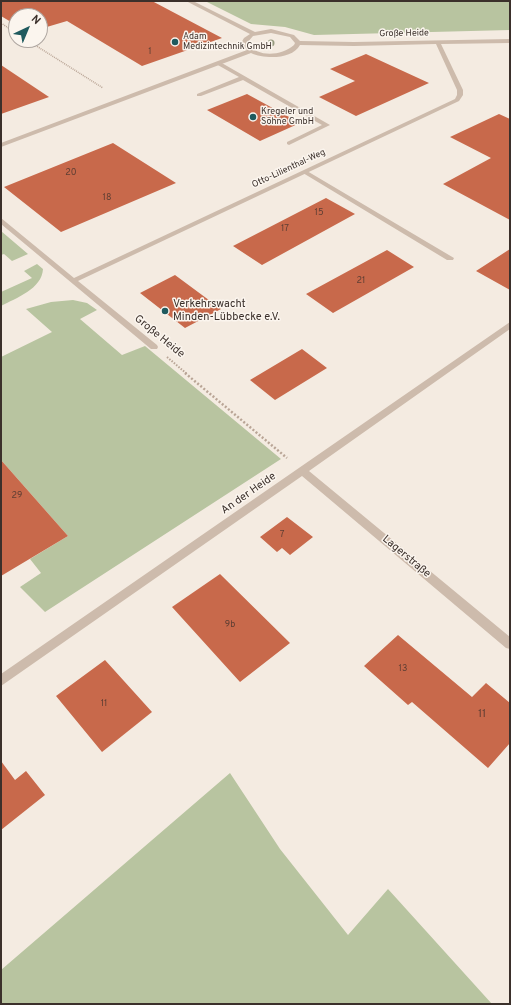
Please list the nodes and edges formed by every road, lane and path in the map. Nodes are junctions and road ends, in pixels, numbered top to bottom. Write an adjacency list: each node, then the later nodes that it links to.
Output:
1 (189, 1): 2 (street)
2 (255, 34): 4 (street); 7 (street)
3 (510, 41): 5 (street, Große Heide)
4 (298, 43): 5 (street, Große Heide); 7 (street)
5 (438, 43): 14 (street, Otto-Lilienthal-Weg)
6 (39, 48): 11 (path)
7 (250, 51): 8 (street)
8 (218, 63): 9 (street); 11 (street)
9 (244, 78): 10 (street); 12 (street)
10 (199, 95)
11 (120, 100): 13 (street)
12 (289, 143)
13 (1, 145)
14 (305, 172): 16 (street); 17 (street, Otto-Lilienthal-Weg)
15 (1, 220): 17 (street, Große Heide)
16 (450, 258)
17 (73, 281): 19 (street, Große Heide)
18 (510, 325): 20 (street, An der Heide)
19 (154, 347): 20 (path, Große Heide)
20 (303, 471): 21 (street, Lagerstraße); 22 (street, An der Heide)
21 (510, 644)
22 (1, 681)

